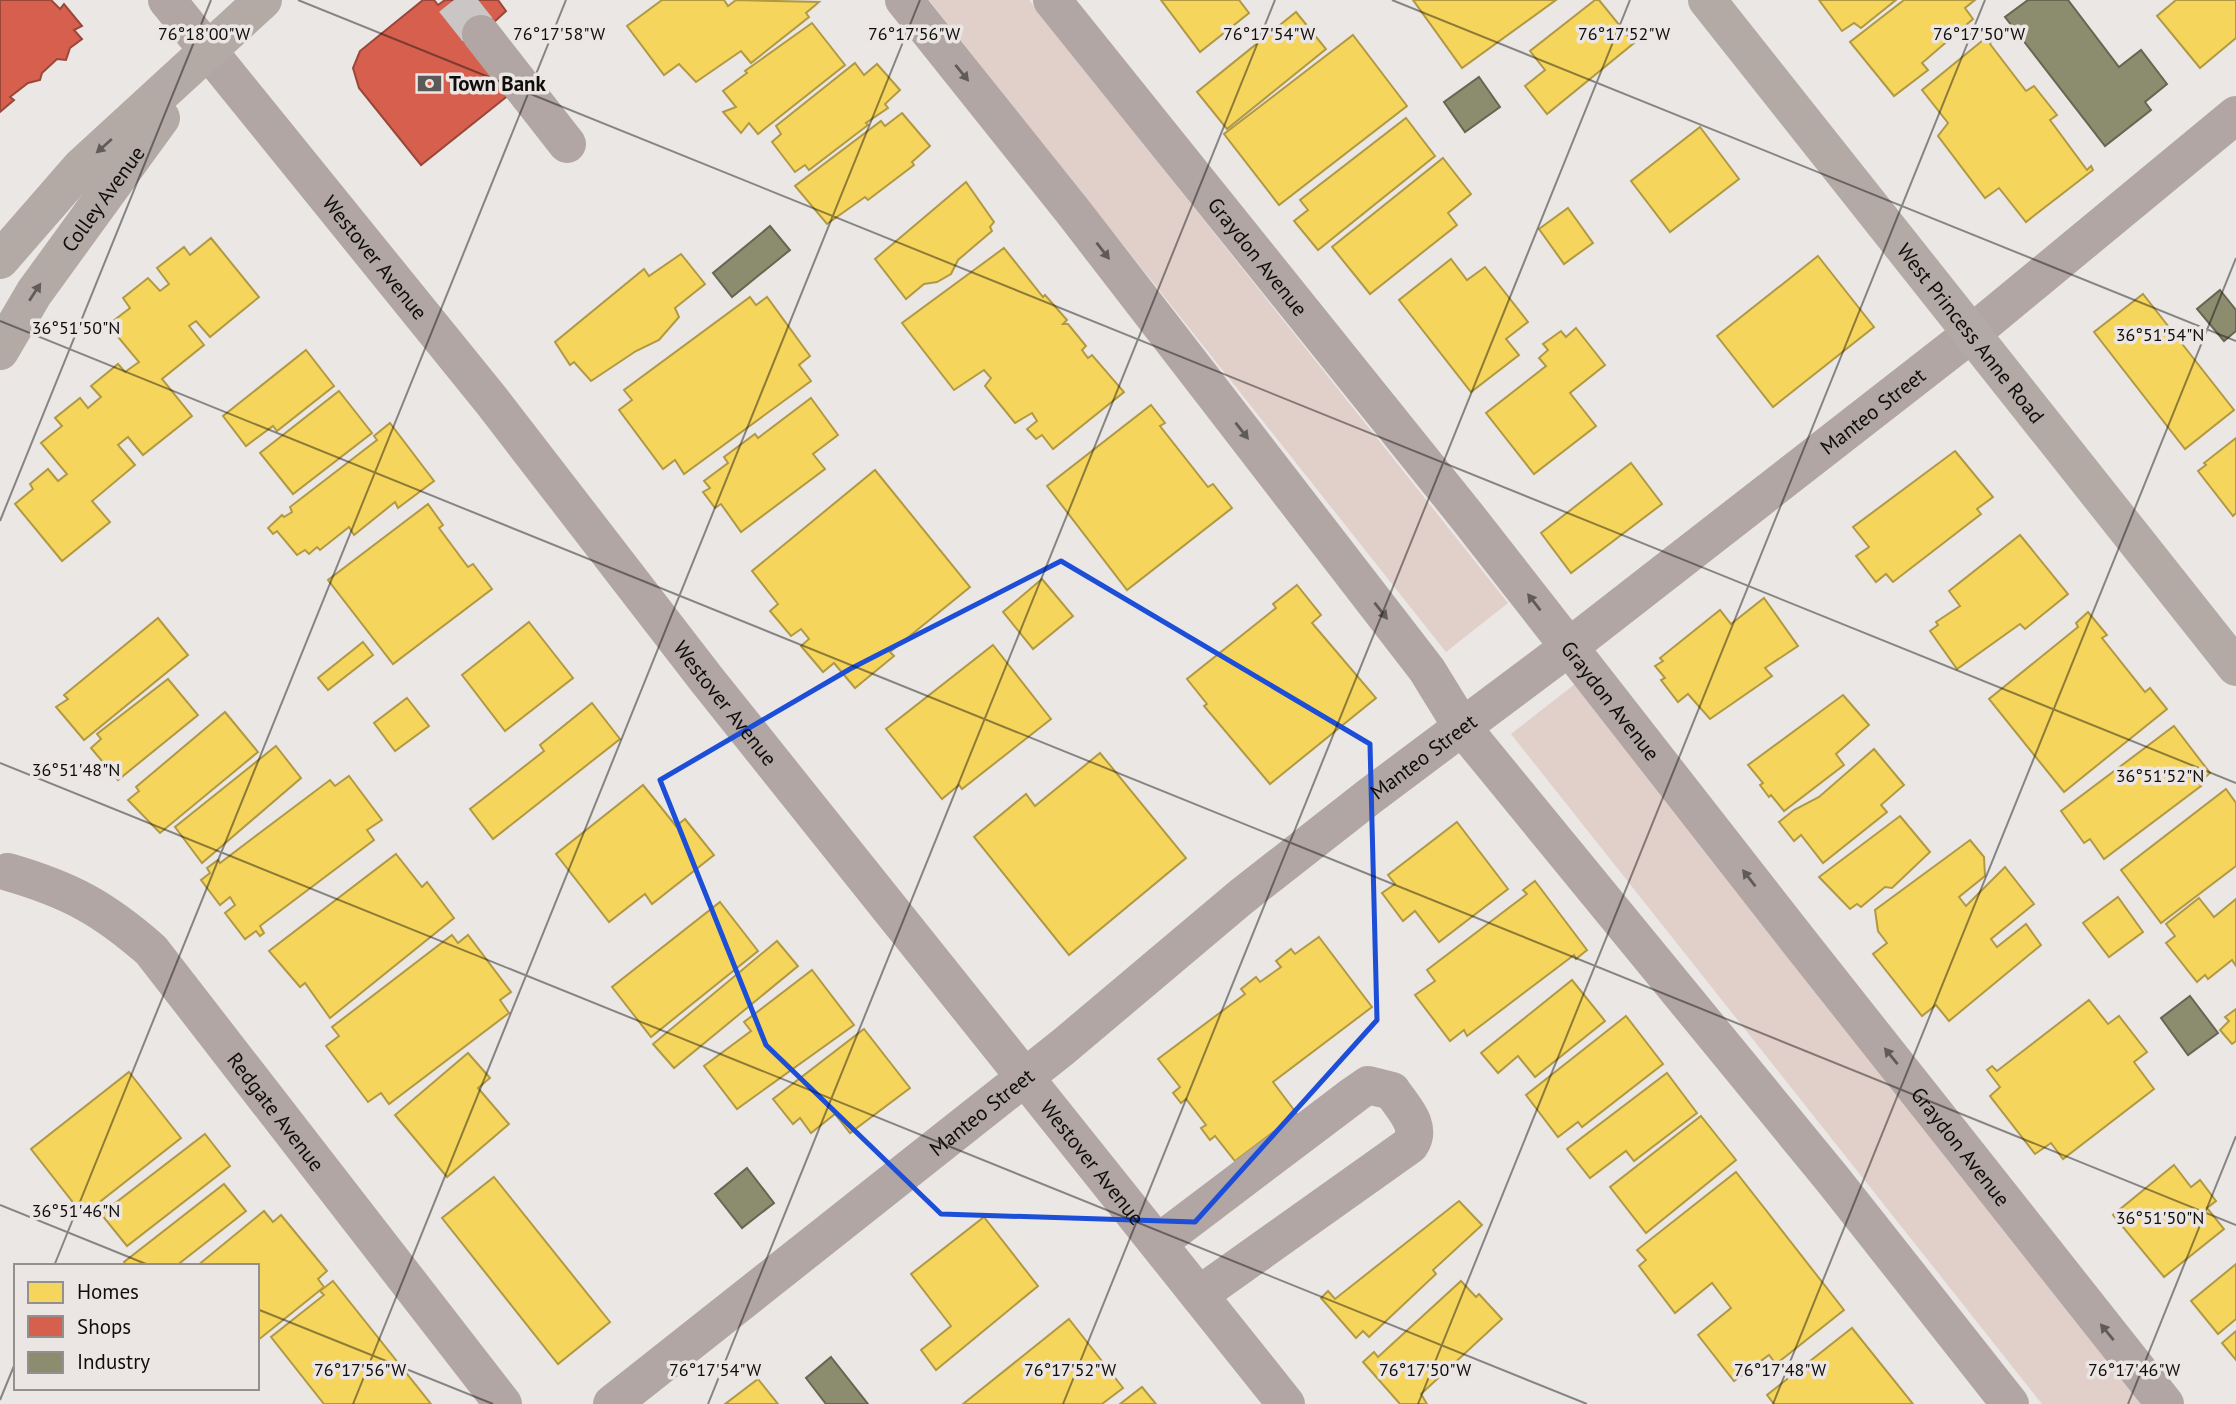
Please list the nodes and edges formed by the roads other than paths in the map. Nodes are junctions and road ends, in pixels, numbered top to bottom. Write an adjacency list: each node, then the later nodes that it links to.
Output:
1 (167, 0): 7 (street, Westover Avenue)
2 (263, 0): 7 (main road, Colley Avenue)
3 (904, 0): 15 (street, one-way to 15)
4 (1052, 0): 13 (street, Graydon Avenue, one-way to 4)
5 (1707, 0): 11 (main road, West Princess Anne Road)
6 (488, 28): 9 (street)
7 (210, 51): 10 (main road, Colley Avenue, one-way to 10); 12 (main road, Colley Avenue, one-way to 7); 17 (street, Westover Avenue)
8 (2236, 115): 11 (street, Manteo Street)
9 (574, 137)
10 (0, 260)
11 (1971, 334): 13 (street, Manteo Street); 14 (main road, West Princess Anne Road)
12 (0, 351)
13 (1569, 648): 15 (street, Manteo Street); 24 (street, Graydon Avenue, one-way to 13)
14 (2236, 667)
15 (1462, 727): 17 (street, Manteo Street); 23 (street)
16 (8, 872): 20 (street, Redgate Avenue)
17 (1024, 1075): 18 (street, Westover Avenue); 21 (street, Manteo Street)
18 (1158, 1243): 19 (street, Westover Avenue); 19 (street)
19 (1199, 1296): 22 (street, Westover Avenue)
20 (503, 1404)
21 (612, 1404)
22 (1286, 1404)
23 (2010, 1404)
24 (2165, 1404)

